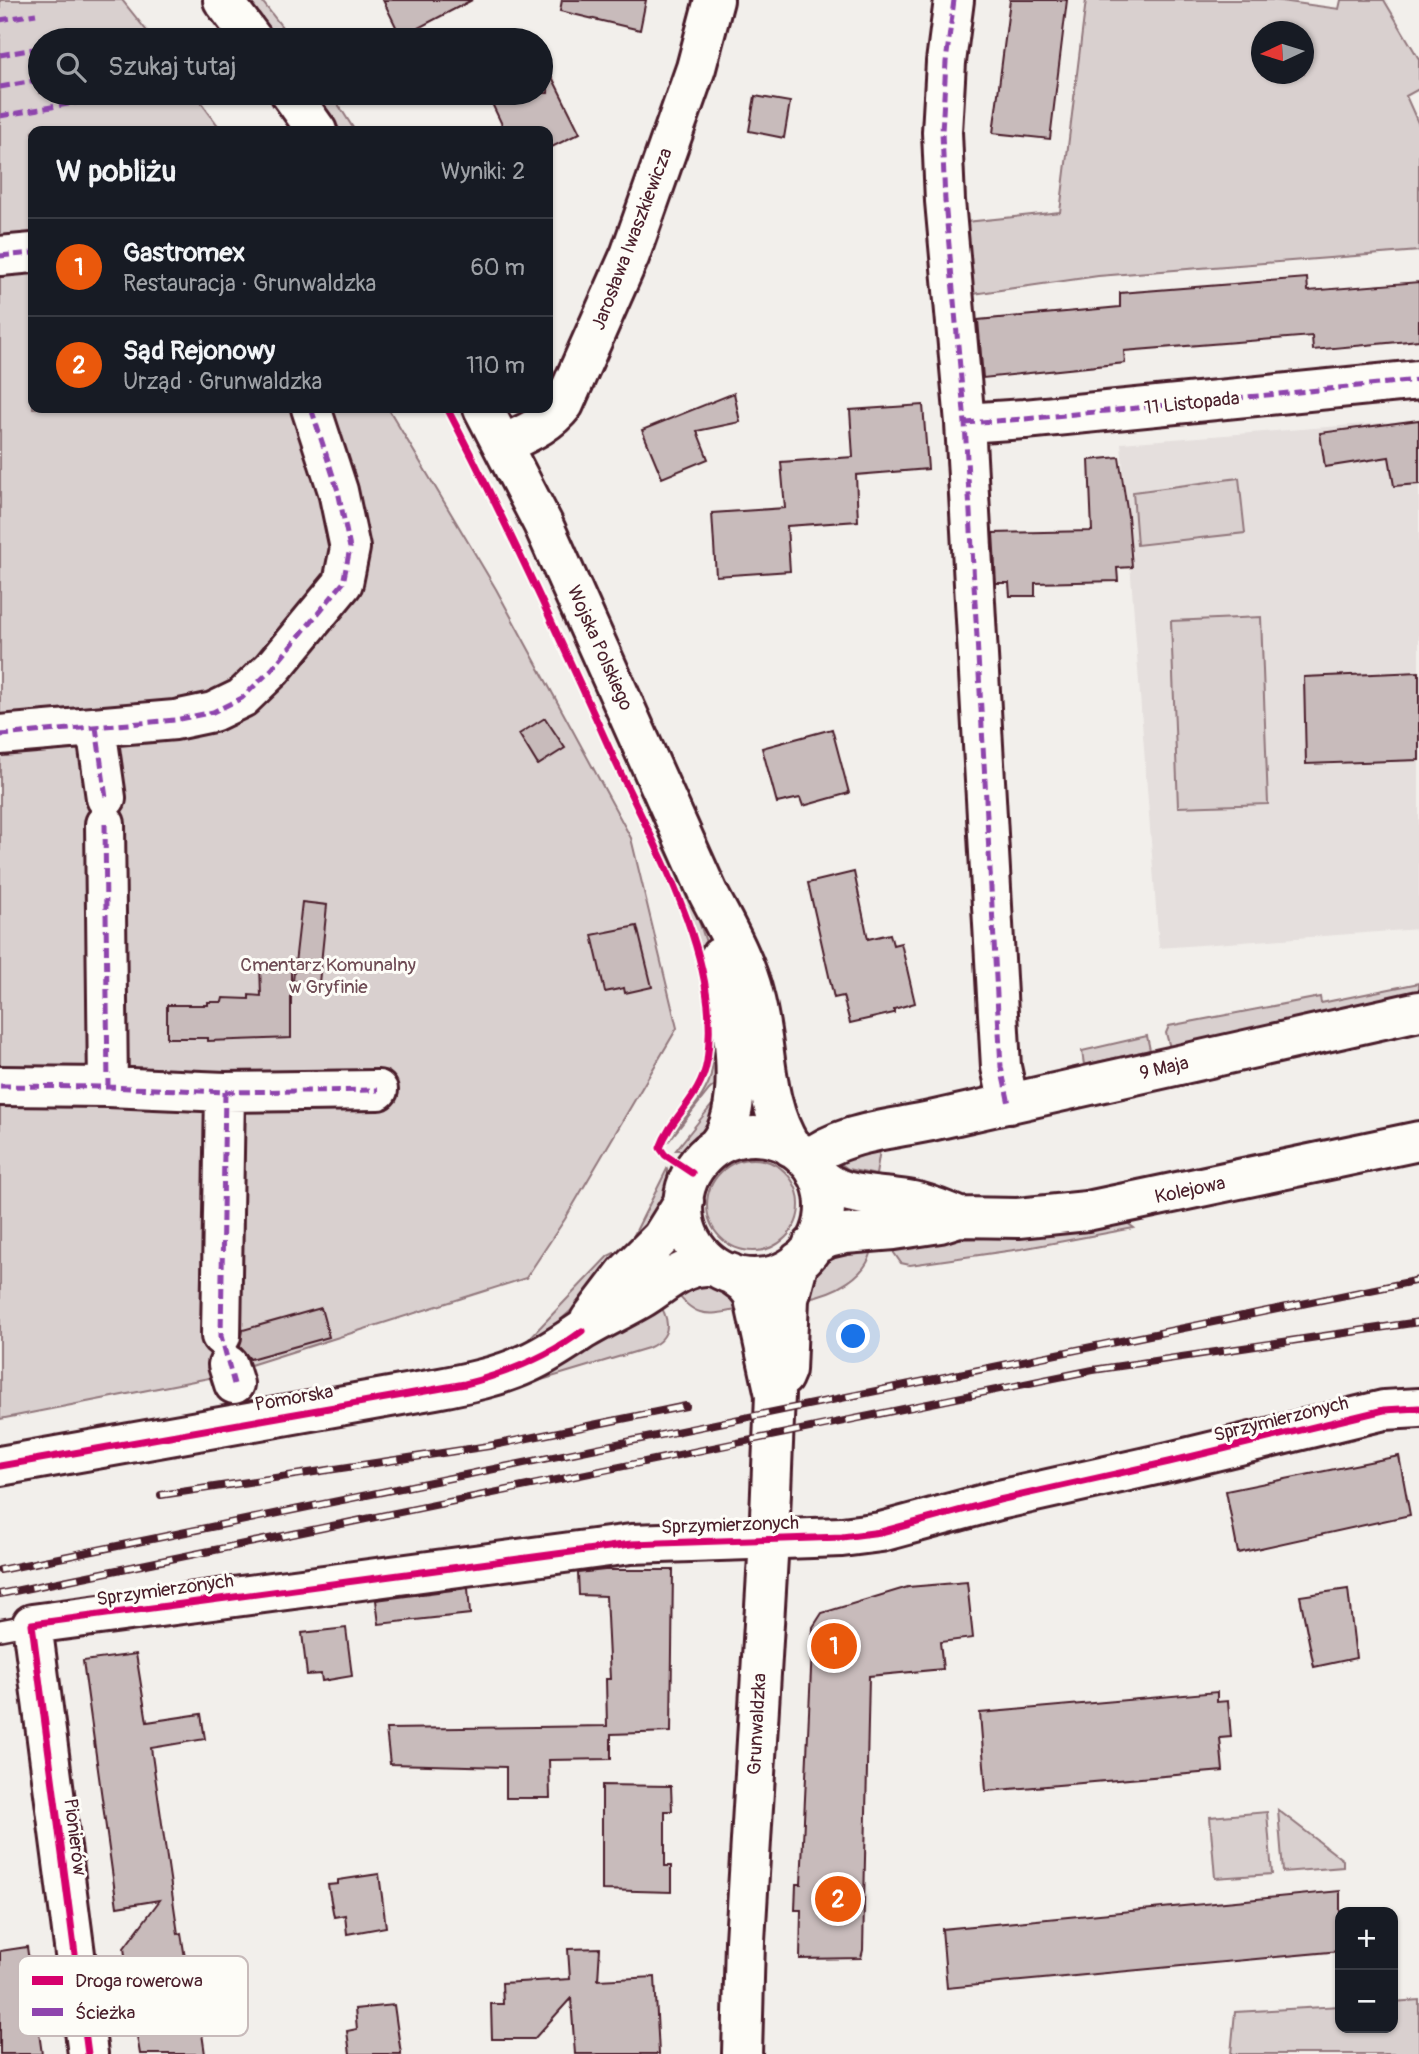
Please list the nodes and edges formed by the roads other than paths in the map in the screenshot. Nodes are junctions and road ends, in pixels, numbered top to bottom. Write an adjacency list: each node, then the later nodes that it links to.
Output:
1 (223, 0): 4 (street)
2 (713, 0): 13 (street, Jarosława Iwaszkiewicza)
3 (954, 0): 12 (street)
4 (244, 28)
5 (299, 105): 6 (street)
6 (313, 126)
7 (28, 253): 8 (street)
8 (0, 256)
9 (1419, 380): 12 (street, 11 Listopada)
10 (313, 413): 14 (street)
11 (486, 413): 13 (street, Wojska Polskiego)
12 (965, 423): 22 (street)
13 (504, 444): 16 (street, Wojska Polskiego)
14 (96, 727): 15 (street); 19 (street)
15 (0, 735)
16 (708, 893): 24 (street, Wojska Polskiego); 25 (street, Wojska Polskiego)
17 (1419, 1011): 22 (street, 9 Maja)
18 (0, 1086): 19 (street)
19 (108, 1087): 21 (street)
20 (378, 1090): 21 (street)
21 (225, 1092): 31 (street)
22 (1009, 1104): 25 (street, 9 Maja)
23 (1419, 1141): 27 (street, Kolejowa)
24 (717, 1146): 25 (street); 26 (street)
25 (804, 1160): 27 (street, Kolejowa); 28 (street)
26 (684, 1201): 29 (street); 30 (street, Pomorska)
27 (959, 1217): 28 (street, Kolejowa)
28 (806, 1254): 29 (street); 32 (street, Grunwaldzka)
29 (723, 1270): 30 (street, Pomorska); 32 (street, Grunwaldzka)
30 (582, 1331): 34 (street, Pomorska)
31 (228, 1362)
32 (775, 1395): 35 (street, Grunwaldzka)
33 (1419, 1408): 35 (street, Sprzymierzonych)
34 (0, 1466)
35 (769, 1540): 36 (street, Sprzymierzonych); 40 (street, Grunwaldzka)
36 (16, 1627): 37 (street, Pionierów)
37 (71, 1956)
38 (85, 2036): 39 (street, Pionierów)
39 (88, 2054)
40 (742, 2054)

